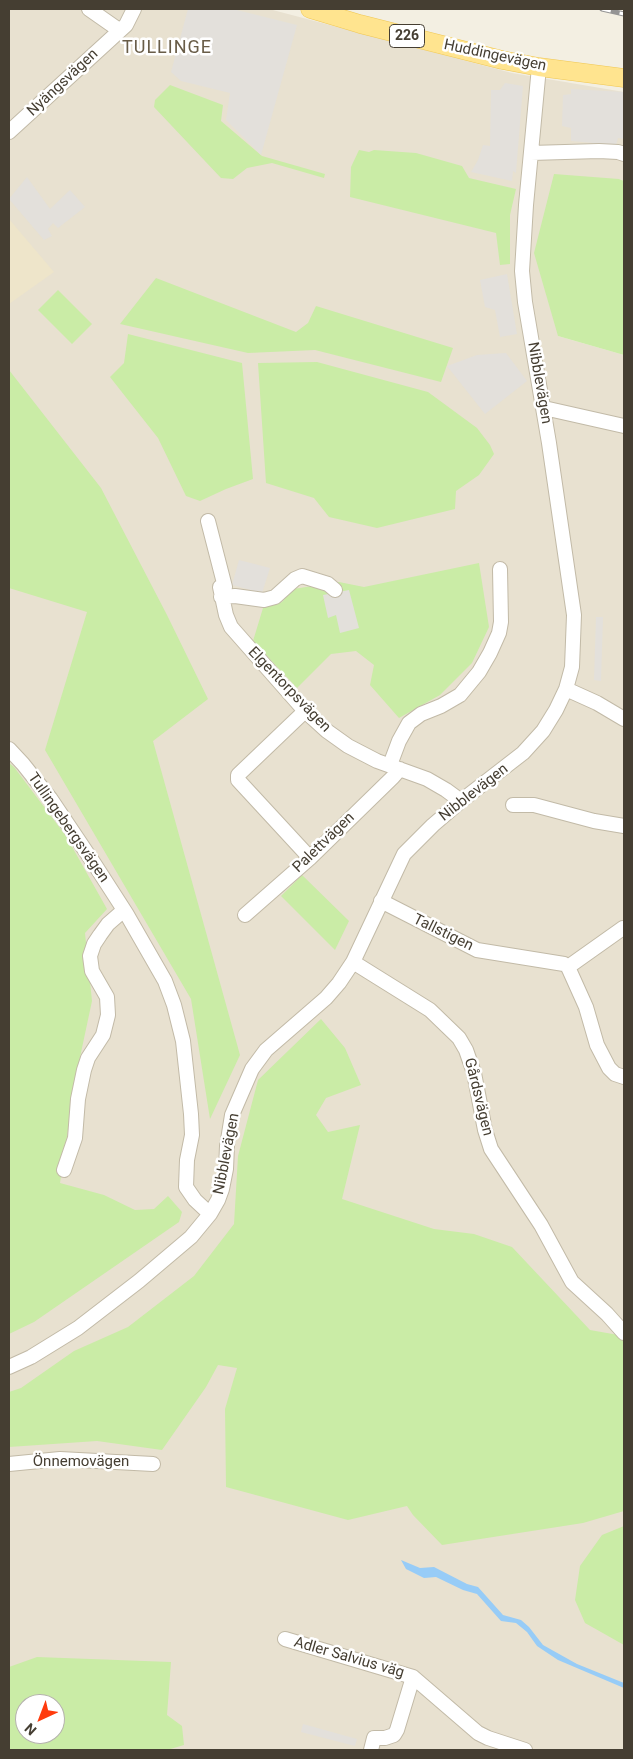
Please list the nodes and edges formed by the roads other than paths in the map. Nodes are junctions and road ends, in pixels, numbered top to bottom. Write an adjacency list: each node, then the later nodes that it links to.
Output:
1 (88, 9): 4 (street)
2 (134, 9): 4 (street, Nyängsvägen)
3 (310, 9): 5 (main road, Huddingevägen / 226)
4 (119, 30): 7 (street, Nyängsvägen)
5 (539, 67): 6 (main road, Huddingevägen / 226); 8 (street, Nibblevägen)
6 (624, 78)
7 (9, 132)
8 (531, 153): 9 (street); 10 (street, Nibblevägen)
9 (624, 154)
10 (544, 408): 11 (street); 16 (street, Nibblevägen)
11 (624, 426)
12 (208, 521): 15 (street, Elgentorpsvägen)
13 (500, 569): 20 (street)
14 (335, 590): 15 (street)
15 (222, 597): 17 (street, Elgentorpsvägen)
16 (566, 689): 18 (street); 21 (street, Nibblevägen)
17 (306, 711): 20 (street, Elgentorpsvägen); 24 (street)
18 (624, 716)
19 (9, 749): 26 (street, Tullingebergsvägen)
20 (395, 767): 21 (street, Elgentorpsvägen); 24 (street, Palettvägen)
21 (461, 801): 25 (street, Nibblevägen)
22 (513, 805): 23 (street)
23 (624, 826)
24 (310, 858): 27 (street, Palettvägen)
25 (381, 901): 29 (street, Nibblevägen); 30 (street, Tallstigen)
26 (124, 910): 32 (street); 33 (street, Tullingebergsvägen)
27 (246, 915)
28 (623, 928): 30 (street)
29 (353, 962): 33 (street, Nibblevägen); 34 (street, Gårdsvägen)
30 (568, 967): 31 (street)
31 (624, 1077)
32 (64, 1170)
33 (210, 1214): 37 (street, Nibblevägen)
34 (607, 1314): 35 (street); 36 (street, Gårdsvägen)
35 (624, 1319)
36 (624, 1333)
37 (9, 1366)
38 (9, 1464): 39 (street, Önnemovägen)
39 (153, 1464)
40 (285, 1639): 41 (street, Adler Salvius väg)
41 (413, 1677): 42 (street, Adler Salvius väg); 43 (street, Adler Salvius väg)
42 (371, 1750)
43 (525, 1750)

